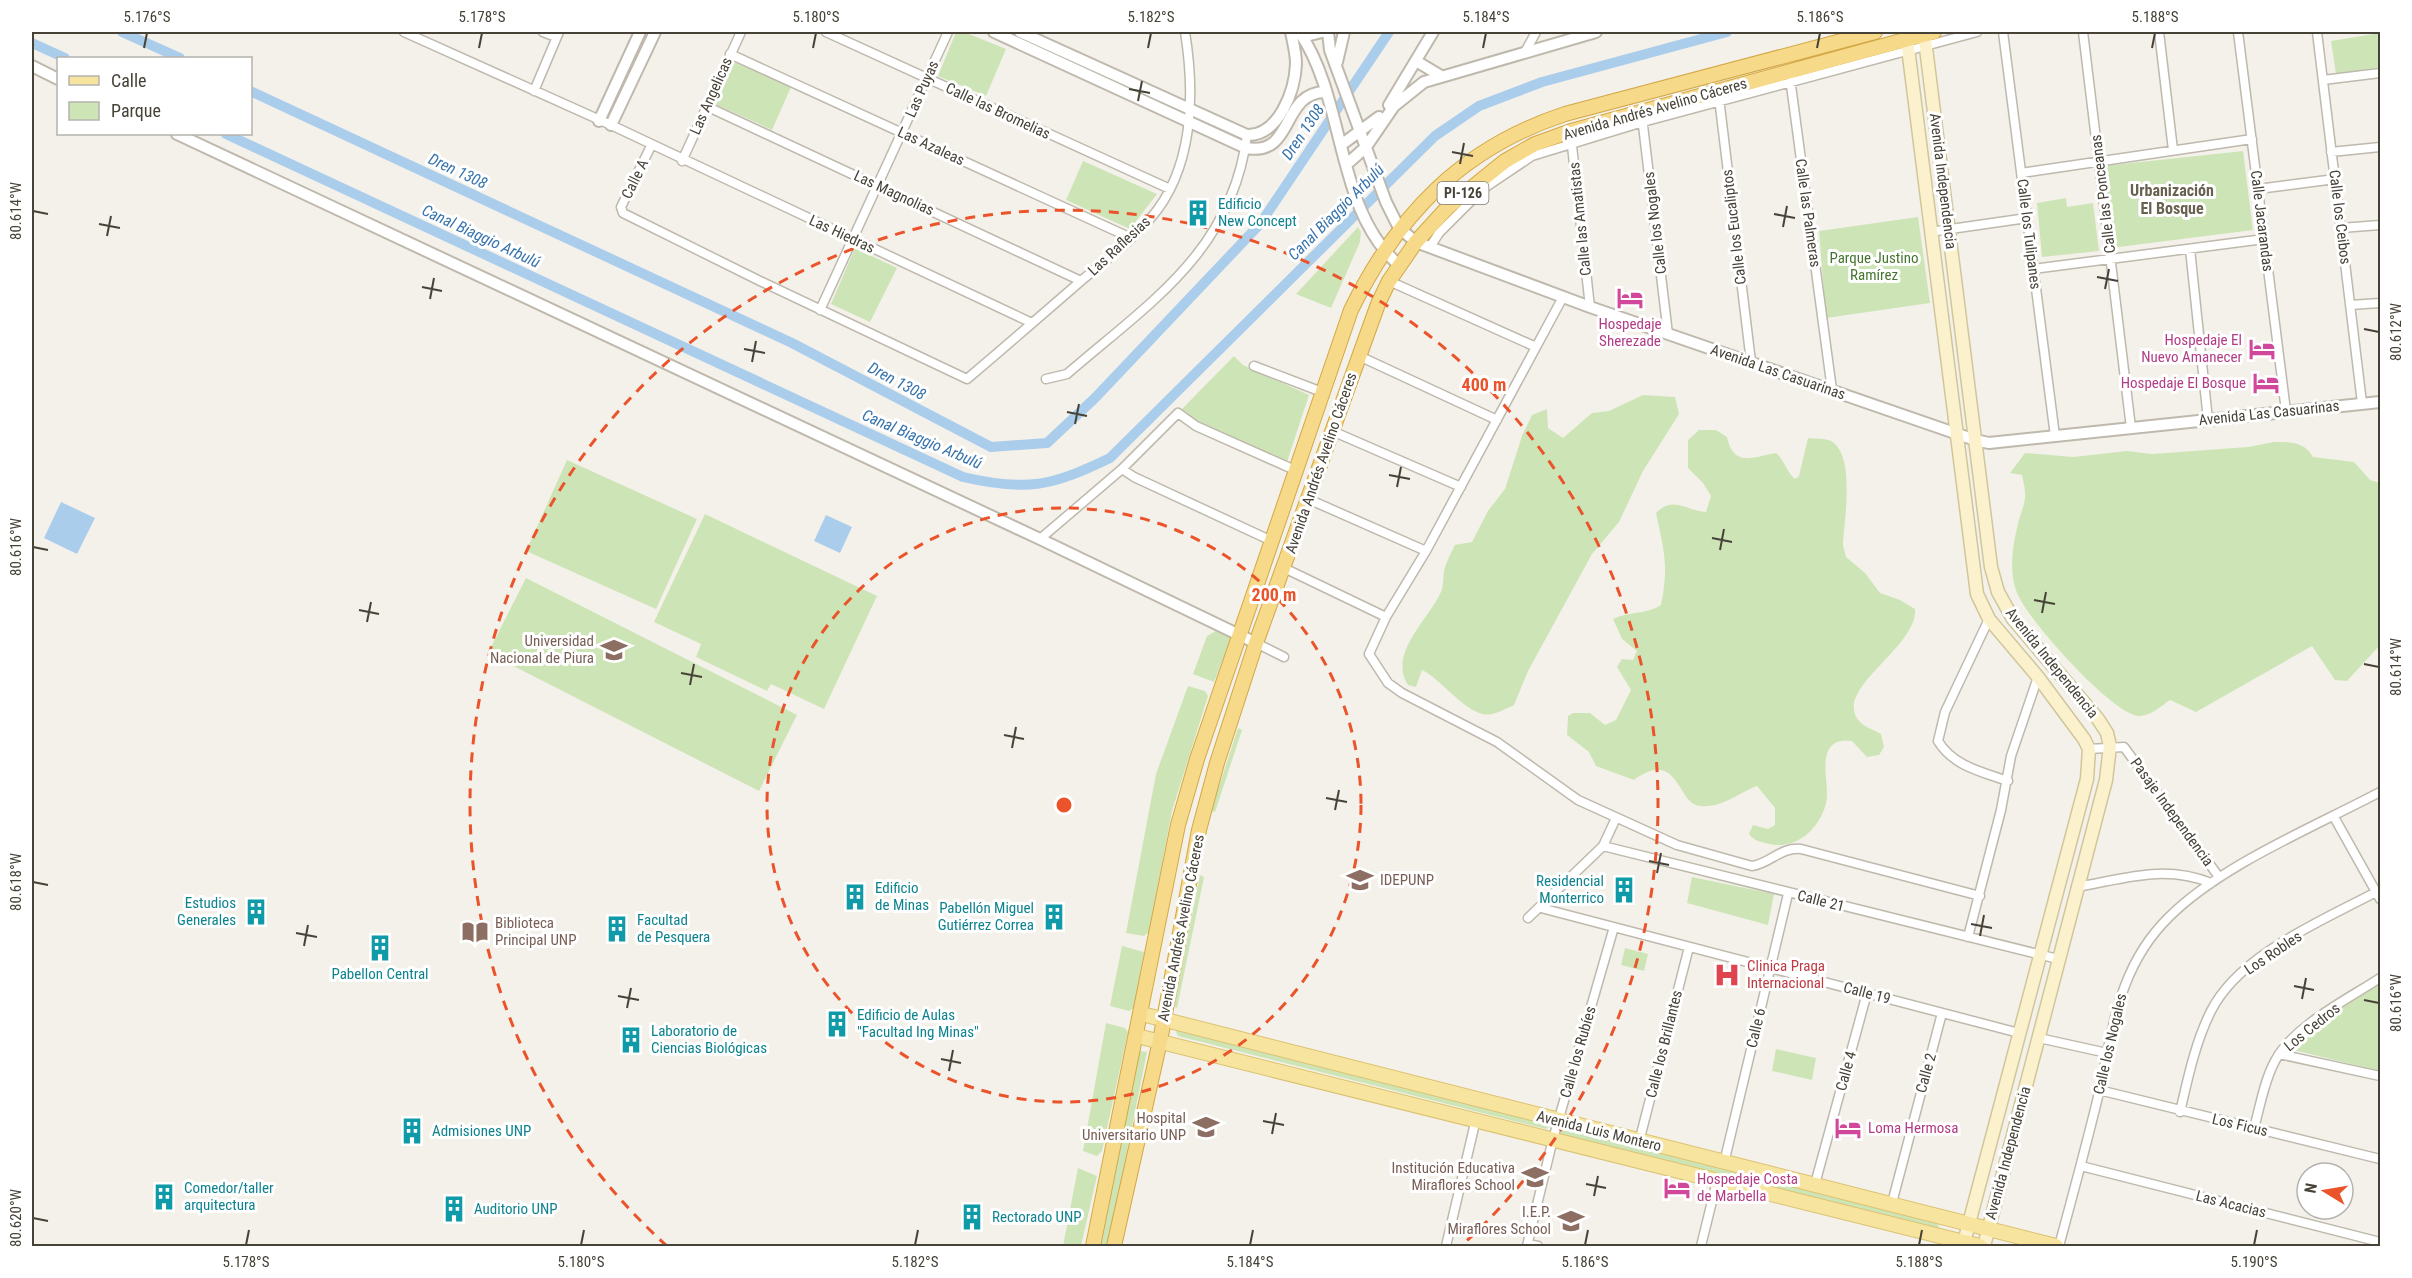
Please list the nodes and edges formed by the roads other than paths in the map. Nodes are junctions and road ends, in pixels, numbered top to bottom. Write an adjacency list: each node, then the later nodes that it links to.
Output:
1 (404, 32): 41 (street, Las Hiedras)
2 (543, 32): 26 (street)
3 (640, 32): 47 (street)
4 (655, 32): 50 (street)
5 (741, 32): 31 (street, Las Angelicas)
6 (826, 32): 39 (street, Calle las Bromelias)
7 (948, 32): 39 (street, Las Puyas)
8 (994, 32): 48 (street)
9 (1020, 32): 45 (street)
10 (1185, 32): 45 (street, Las Raflesias)
11 (1284, 32): 29 (street)
12 (1296, 32): 13 (street); 29 (street); 42 (street)
13 (1322, 32)
14 (1328, 32): 34 (street, Avenida Las Casuarinas)
15 (1344, 32): 34 (street)
16 (1433, 32): 32 (street)
17 (1536, 32): 30 (street)
18 (1596, 32): 30 (street)
19 (1875, 32): 49 (highway, Avenida Andrés Avelino Cáceres / PI-126)
20 (1977, 32): 27 (street, Avenida Andrés Avelino Cáceres)
21 (2003, 32): 68 (street, Calle los Tulipanes)
22 (2083, 32): 66 (street, Calle las Ponceanas)
23 (2159, 32): 63 (street)
24 (2238, 32): 56 (street, Calle Jacarandas)
25 (2316, 32): 40 (street, Calle los Ceibos)
26 (557, 34): 41 (street)
27 (1927, 35): 28 (highway, Avenida Andrés Avelino Cáceres / PI-126); 77 (main road, Avenida Independencia)
28 (1906, 40): 37 (highway, Avenida Andrés Avelino Cáceres / PI-126); 78 (main road, Avenida Independencia)
29 (1295, 48): 54 (street)
30 (1525, 52): 36 (street)
31 (730, 54): 44 (street, Las Angelicas); 52 (street, Las Azaleas)
32 (1416, 61): 36 (street); 51 (street)
33 (32, 66): 38 (street)
34 (1336, 66): 51 (street, Avenida Las Casuarinas)
35 (2380, 73): 40 (street)
36 (1441, 76): 60 (street)
37 (1790, 77): 43 (highway, Avenida Andrés Avelino Cáceres / PI-126); 103 (street, Calle las Palmeras)
38 (57, 78)
39 (927, 78): 52 (street, Las Puyas); 71 (street, Calle las Bromelias)
40 (2323, 80): 64 (street, Calle los Ceibos)
41 (534, 91): 47 (street, Las Hiedras)
42 (1326, 95): 57 (street); 62 (street)
43 (1719, 97): 46 (highway, Avenida Andrés Avelino Cáceres / PI-126); 100 (street, Calle los Eucaliptos)
44 (706, 106): 65 (street, Las Angelicas); 70 (street, Las Magnolias)
45 (1191, 109): 48 (street, Las Raflesias); 54 (street)
46 (1642, 117): 55 (highway, Avenida Andrés Avelino Cáceres / PI-126); 97 (street, Calle los Nogales)
47 (599, 121): 50 (street, Las Hiedras)
48 (1189, 121): 62 (street); 71 (street, Las Raflesias)
49 (1542, 121): 58 (highway); 75 (highway, Avenida Andrés Avelino Cáceres / PI-126)
50 (611, 125): 59 (street, Las Hiedras)
51 (1359, 130): 57 (street); 60 (street, Avenida Las Casuarinas)
52 (902, 133): 70 (street, Las Puyas); 79 (street, Las Azaleas)
53 (179, 135): 119 (street)
54 (1248, 135): 62 (street)
55 (1571, 136): 58 (highway, Avenida Andrés Avelino Cáceres / PI-126); 94 (street, Calle las Amatistas)
56 (2252, 139): 63 (street); 72 (street, Calle Jacarandas)
57 (1340, 142): 67 (street)
58 (1551, 144): 82 (highway, Avenida Andrés Avelino Cáceres / PI-126); 83 (street, Avenida Andrés Avelino Cáceres)
59 (651, 146): 65 (street, Las Hiedras); 95 (street, Calle A)
60 (1365, 147): 67 (street); 75 (street, Avenida Las Casuarinas)
61 (2380, 147): 64 (street)
62 (1246, 148): 102 (street)
63 (2173, 150): 66 (street)
64 (2331, 152): 69 (street, Calle los Ceibos)
65 (682, 161): 80 (street, Las Hiedras)
66 (2099, 161): 68 (street); 86 (street, Calle las Ponceanas)
67 (1347, 164): 85 (street)
68 (2021, 173): 73 (street, Calle los Tulipanes)
69 (2335, 179): 72 (street); 76 (street, Calle los Ceibos)
70 (878, 185): 80 (street, Las Puyas); 89 (street, Las Magnolias)
71 (1170, 189): 79 (street, Las Raflesias)
72 (2258, 189): 81 (street, Calle Jacarandas)
73 (2027, 218): 77 (street); 88 (street, Calle los Tulipanes)
74 (2380, 225): 76 (street)
75 (1399, 228): 82 (street, Avenida Las Casuarinas); 85 (highway, Avenida Andrés Avelino Cáceres / PI-126)
76 (2341, 228): 93 (street, Calle los Ceibos)
77 (1949, 229): 78 (street); 114 (main road, Avenida Independencia)
78 (1930, 232): 112 (main road, Avenida Independencia)
79 (1131, 238): 89 (street, Las Raflesias)
80 (853, 239): 95 (street, Las Puyas); 96 (street, Las Hiedras)
81 (2264, 239): 84 (street); 107 (street, Calle Jacarandas)
82 (1416, 242): 83 (street, Avenida Las Casuarinas); 87 (highway, Avenida Andrés Avelino Cáceres / PI-126)
83 (1430, 247): 91 (street, Avenida Las Casuarinas)
84 (2190, 249): 86 (street); 109 (street)
85 (1383, 252): 87 (street); 104 (highway, Avenida Andrés Avelino Cáceres / PI-126)
86 (2111, 259): 88 (street); 110 (street, Calle las Ponceanas)
87 (1399, 266): 90 (highway, Avenida Andrés Avelino Cáceres / PI-126)
88 (2033, 269): 113 (street, Calle los Tulipanes)
89 (1081, 281): 96 (street, Las Raflesias)
90 (1389, 281): 98 (street); 99 (highway, Avenida Andrés Avelino Cáceres / PI-126)
91 (1563, 297): 94 (street, Avenida Las Casuarinas); 98 (street)
92 (2380, 303): 93 (street)
93 (2350, 305): 106 (street, Calle los Ceibos)
94 (1590, 307): 97 (street, Avenida Las Casuarinas)
95 (820, 310): 96 (street, Las Raflesias)
96 (1032, 323)
97 (1668, 334): 100 (street, Avenida Las Casuarinas)
98 (1536, 347): 108 (street)
99 (1359, 356): 108 (street); 111 (highway, Avenida Andrés Avelino Cáceres / PI-126)
100 (1751, 362): 103 (street, Avenida Las Casuarinas)
101 (1254, 366): 104 (street)
102 (1046, 379)
103 (1832, 390): 112 (street, Avenida Las Casuarinas)
104 (1322, 392): 116 (highway, Avenida Andrés Avelino Cáceres / PI-126)
105 (2380, 402): 106 (street, Avenida Las Casuarinas)
106 (2362, 404): 107 (street, Avenida Las Casuarinas)
107 (2286, 411): 109 (street, Avenida Las Casuarinas)
108 (1497, 420): 117 (street)
109 (2208, 420): 110 (street, Avenida Las Casuarinas)
110 (2132, 428): 113 (street, Avenida Las Casuarinas)
111 (1332, 431): 117 (street); 118 (highway, Avenida Andrés Avelino Cáceres / PI-126)
112 (1955, 433): 114 (street, Avenida Las Casuarinas); 124 (main road, Avenida Independencia)
113 (2055, 436): 114 (street, Avenida Las Casuarinas)
114 (1975, 440): 129 (main road, Avenida Independencia)
115 (1122, 469): 116 (street); 119 (street); 120 (street)
116 (1297, 471): 120 (highway, Avenida Andrés Avelino Cáceres / PI-126)
117 (1461, 487): 121 (street)
118 (1308, 499): 121 (street); 122 (highway, Avenida Andrés Avelino Cáceres / PI-126)
119 (1040, 539): 125 (street)
120 (1272, 541): 125 (highway, Avenida Andrés Avelino Cáceres / PI-126)
121 (1426, 551): 123 (street)
122 (1284, 568): 123 (street); 126 (highway, Avenida Andrés Avelino Cáceres / PI-126)
123 (1386, 617): 134 (street)
124 (1989, 619): 128 (main road, Avenida Independencia); 131 (street)
125 (1239, 634): 126 (street); 153 (highway, Avenida Andrés Avelino Cáceres)
126 (1256, 644): 127 (street); 154 (highway, Avenida Andrés Avelino Cáceres)
127 (1284, 657)
128 (2038, 678): 130 (main road, Avenida Independencia); 131 (street)
129 (2110, 746): 130 (street); 136 (street, Pasaje Independencia); 138 (main road, Avenida Independencia)
130 (2089, 749): 147 (main road, Avenida Independencia)
131 (2008, 781): 141 (street)
132 (2380, 792): 133 (street, Calle los Nogales)
133 (2334, 817): 136 (street, Calle los Nogales); 140 (street)
134 (1616, 818): 135 (street); 141 (street)
135 (1603, 846): 139 (street, Calle 21); 142 (street)
136 (2219, 877): 137 (street, Calle los Nogales)
137 (2211, 883): 138 (street); 159 (street, Calle los Nogales)
138 (2076, 887): 148 (main road, Avenida Independencia)
139 (1788, 894): 145 (street, Calle 21); 149 (street, Calle 6)
140 (2378, 895): 163 (street, Los Robles)
141 (1980, 896): 145 (street)
142 (1541, 908): 143 (street); 144 (street, Calle 19)
143 (1528, 918)
144 (1614, 927): 146 (street, Calle 19); 165 (street, Calle los Rubíes)
145 (1968, 937): 147 (street, Calle 21)
146 (1689, 946): 149 (street, Calle 19); 168 (street, Calle los Brillantes)
147 (2039, 955): 148 (street, Calle 21); 155 (main road, Avenida Independencia)
148 (2058, 959): 157 (main road, Avenida Independencia)
149 (1770, 968): 151 (street, Calle 19); 170 (street, Calle 6)
150 (2380, 978): 160 (street, Los Cedros)
151 (1867, 993): 152 (street, Calle 19); 173 (street, Calle 4)
152 (1942, 1013): 155 (street, Calle 19); 174 (street, Calle 2)
153 (1142, 1014): 154 (main road, Avenida Luis Montero); 156 (highway, Avenida Andrés Avelino Cáceres)
154 (1164, 1020): 158 (highway, Avenida Andrés Avelino Cáceres); 165 (main road, Avenida Luis Montero)
155 (2019, 1033): 175 (main road, Avenida Independencia)
156 (1137, 1036): 158 (main road, Avenida Luis Montero); 180 (highway, Avenida Andrés Avelino Cáceres)
157 (2039, 1038): 159 (street); 176 (main road, Avenida Independencia)
158 (1160, 1041): 164 (main road, Avenida Luis Montero); 181 (highway, Avenida Andrés Avelino Cáceres)
159 (2107, 1053): 162 (street, Calle los Nogales)
160 (2279, 1054): 161 (street); 166 (street, Los Cedros)
161 (2380, 1076)
162 (2099, 1090): 163 (street, Los Ficus); 171 (street, Calle los Nogales)
163 (2180, 1112): 166 (street, Los Ficus)
164 (1476, 1119): 167 (main road, Avenida Luis Montero); 182 (street)
165 (1559, 1121): 167 (street, Calle los Rubíes); 168 (main road, Avenida Luis Montero)
166 (2254, 1128): 169 (street, Los Ficus)
167 (1553, 1139): 172 (main road, Avenida Luis Montero); 179 (street, Calle los Rubíes)
168 (1639, 1142): 170 (main road, Avenida Luis Montero)
169 (2380, 1160)
170 (1724, 1163): 173 (main road, Avenida Luis Montero)
171 (2081, 1166): 177 (street, Las Acacias); 186 (street, Calle los Nogales)
172 (1717, 1181): 178 (main road, Avenida Luis Montero); 184 (street)
173 (1815, 1184): 174 (main road, Avenida Luis Montero)
174 (1892, 1203): 175 (main road, Avenida Luis Montero)
175 (1969, 1223): 176 (main road, Avenida Luis Montero); 178 (main road, Avenida Independencia)
176 (1988, 1228): 185 (main road, Avenida Independencia); 186 (main road, Avenida Luis Montero)
177 (2380, 1242)
178 (1964, 1244): 185 (main road, Avenida Luis Montero)
179 (1527, 1245): 183 (street)
180 (1093, 1246)
181 (1114, 1246)
182 (1446, 1246)
183 (1538, 1246)
184 (1701, 1246)
185 (1982, 1246)
186 (2057, 1246)

